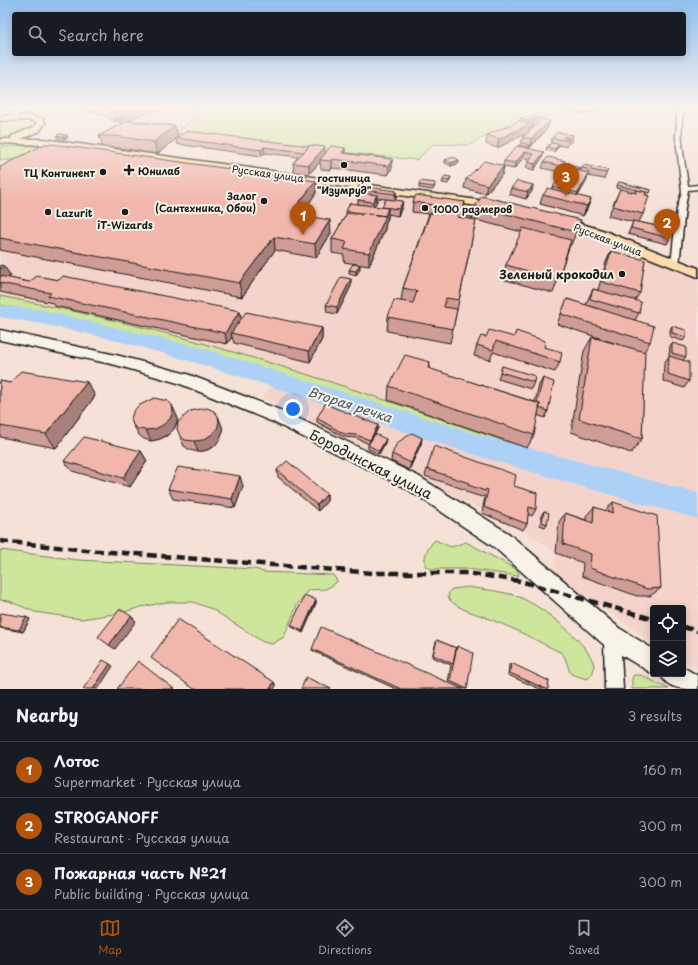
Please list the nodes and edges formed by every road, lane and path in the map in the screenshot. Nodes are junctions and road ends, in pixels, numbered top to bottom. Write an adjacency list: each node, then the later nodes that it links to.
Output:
1 (37, 139): 4 (main road)
2 (678, 139): 6 (street)
3 (2, 141): 4 (main road, Русская улица)
4 (43, 142): 7 (main road, Русская улица)
5 (698, 187): 6 (street)
6 (685, 188): 9 (street)
7 (513, 209)
8 (548, 218): 9 (main road, Русская улица)
9 (675, 265): 10 (main road, Русская улица)
10 (698, 273)
11 (0, 335): 12 (main road, Бородинская улица)
12 (612, 636): 13 (main road, Бородинская улица); 15 (street)
13 (650, 660)
14 (677, 677): 16 (main road)
15 (614, 689)
16 (697, 689)

